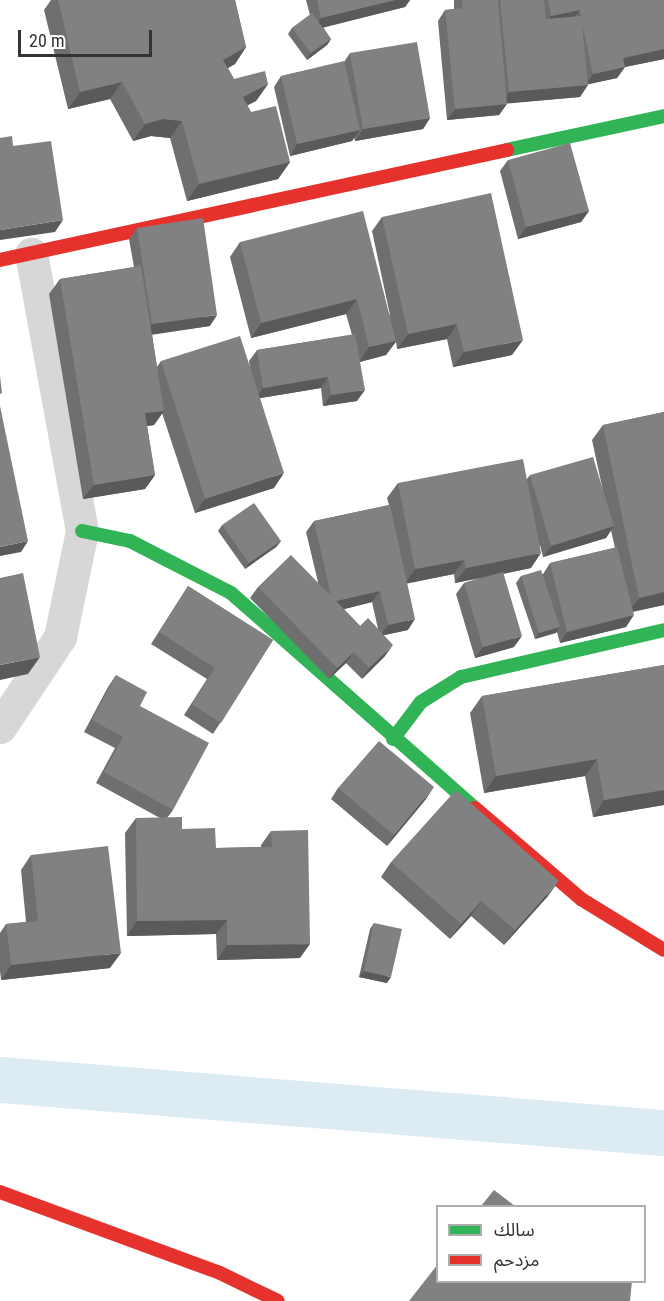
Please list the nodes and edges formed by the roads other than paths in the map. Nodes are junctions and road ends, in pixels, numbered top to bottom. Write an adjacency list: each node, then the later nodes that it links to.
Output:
1 (664, 117): 2 (street)
2 (16, 257): 3 (street)
3 (82, 531): 5 (street); 6 (street)
4 (664, 630): 6 (street)
5 (0, 727)
6 (393, 739): 7 (street)
7 (664, 950)
8 (0, 1192): 9 (street)
9 (278, 1301)

